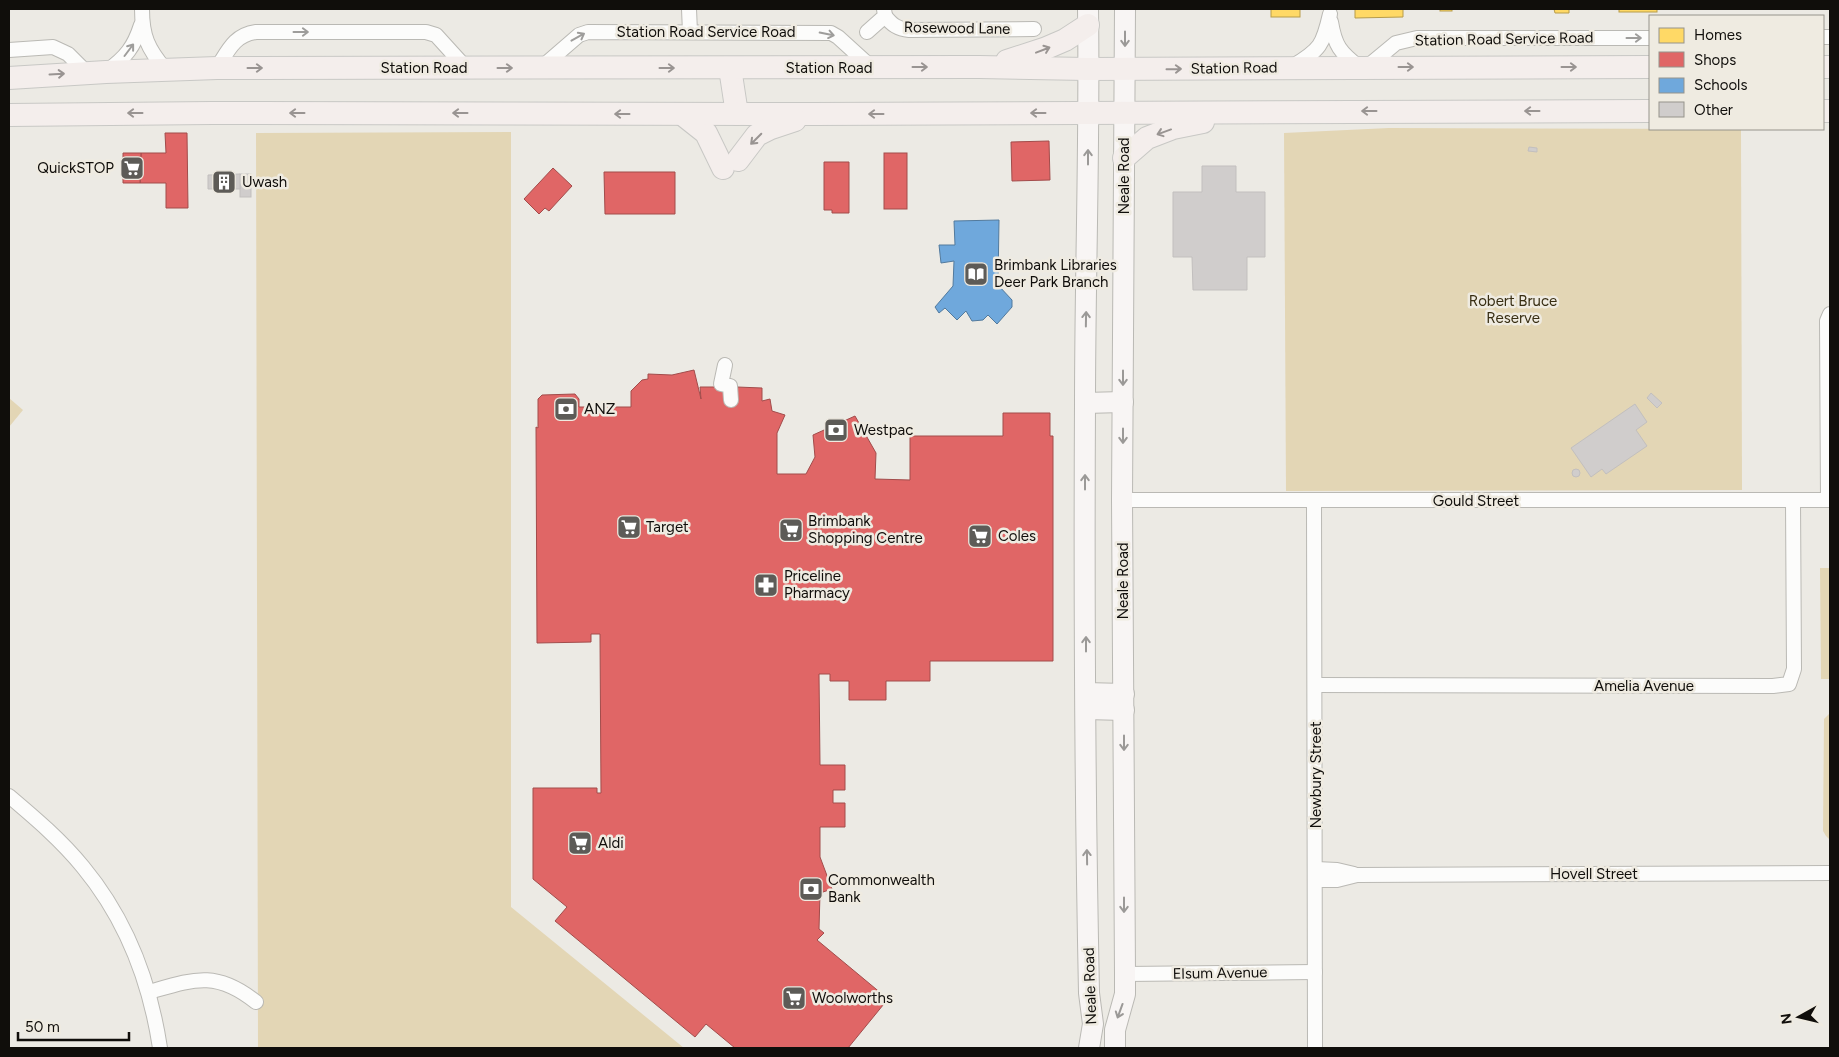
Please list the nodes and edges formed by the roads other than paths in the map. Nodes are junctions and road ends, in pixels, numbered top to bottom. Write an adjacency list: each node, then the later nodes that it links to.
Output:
1 (689, 9): 8 (street)
2 (1125, 9): 22 (street, Neale Road, one-way to 22)
3 (1330, 12): 14 (street); 15 (street)
4 (885, 13): 7 (street, Rosewood Lane); 9 (street)
5 (142, 15): 21 (street); 24 (street, one-way to 5)
6 (1088, 17): 13 (main road, one-way to 6); 23 (street, Neale Road)
7 (1034, 28)
8 (690, 32): 12 (street, Station Road Service Road, one-way to 12); 19 (street, Station Road Service Road, one-way to 8)
9 (867, 32)
10 (1649, 38): 15 (street, Station Road Service Road, one-way to 10)
11 (9, 50): 24 (street)
12 (871, 67): 13 (main road, Station Road, one-way to 13); 20 (main road, Station Road)
13 (979, 67): 23 (main road, Station Road)
14 (1291, 67): 15 (main road, Station Road); 22 (main road, Station Road, one-way to 14)
15 (1363, 67): 16 (main road, Station Road, one-way to 16)
16 (1649, 67)
17 (217, 68): 18 (main road, Station Road, one-way to 18); 18 (street, one-way to 18); 21 (main road, Station Road)
18 (466, 68): 19 (main road, Station Road, one-way to 19)
19 (541, 68): 20 (main road, Station Road, one-way to 20)
20 (730, 68): 31 (main road)
21 (165, 69): 24 (main road, Station Road)
22 (1125, 69): 23 (main road, Station Road); 27 (street, Neale Road)
23 (1087, 70): 29 (street, Neale Road)
24 (96, 72): 25 (main road, Station Road, one-way to 24)
25 (9, 78)
26 (1649, 111): 28 (main road, one-way to 28)
27 (1124, 112): 28 (main road); 29 (main road); 34 (street, Neale Road)
28 (1246, 112): 34 (main road, one-way to 34)
29 (1087, 113): 32 (main road, one-way to 32); 39 (street, Neale Road, one-way to 29)
30 (682, 114): 31 (main road); 32 (main road, one-way to 30); 33 (main road, one-way to 33)
31 (730, 114): 32 (main road)
32 (812, 114)
33 (9, 115)
34 (1124, 158): 38 (street, Neale Road, one-way to 38)
35 (1830, 314): 42 (street)
36 (725, 365): 37 (street)
37 (731, 400)
38 (1123, 402): 39 (street); 40 (street, Neale Road, one-way to 40)
39 (1085, 403): 45 (street, Neale Road, one-way to 39)
40 (1122, 500): 43 (street, Gould Street); 46 (street, Neale Road)
41 (1793, 500): 42 (street, Gould Street); 43 (street, Gould Street); 44 (street, Amelia Avenue)
42 (1829, 500)
43 (1314, 501): 44 (street, Newbury Street)
44 (1315, 686): 49 (street, Newbury Street)
45 (1086, 701): 46 (street); 55 (street, Neale Road, one-way to 45)
46 (1124, 702): 51 (street, Neale Road, one-way to 51)
47 (9, 796): 52 (street)
48 (1830, 873): 49 (street, Hovell Street)
49 (1316, 875): 50 (street, Newbury Street)
50 (1315, 972): 51 (street, Elsum Avenue); 57 (street, Newbury Street)
51 (1125, 974): 56 (street, Neale Road, one-way to 56)
52 (149, 992): 53 (street); 54 (street)
53 (256, 1002)
54 (160, 1048)
55 (1089, 1048)
56 (1116, 1048)
57 (1315, 1048)

